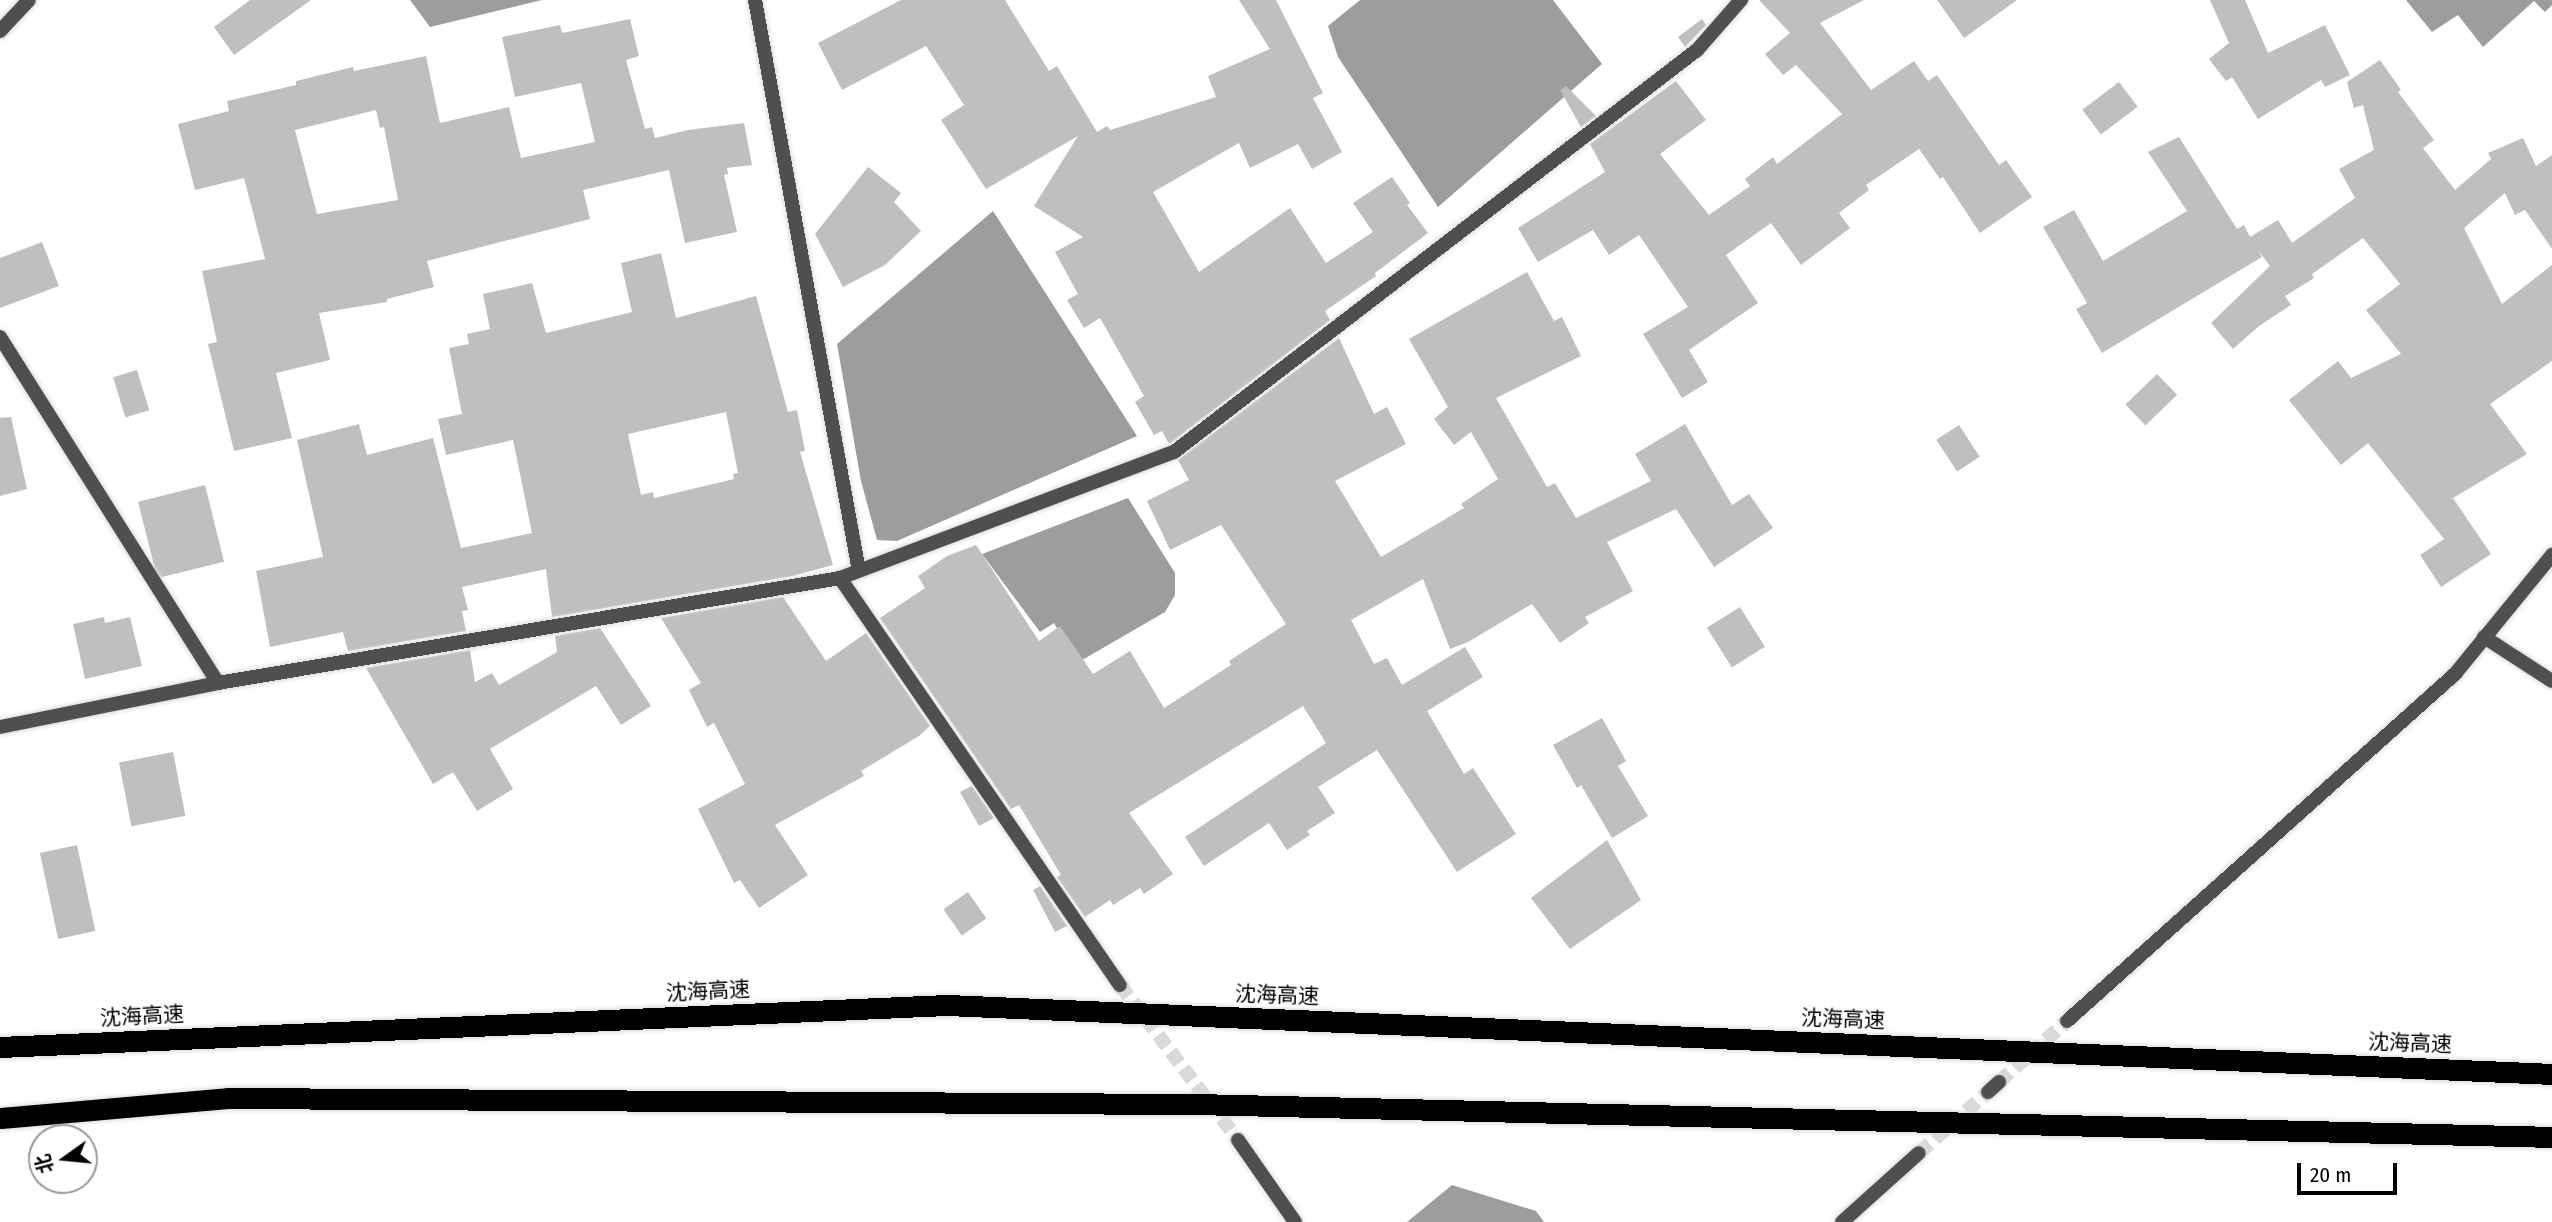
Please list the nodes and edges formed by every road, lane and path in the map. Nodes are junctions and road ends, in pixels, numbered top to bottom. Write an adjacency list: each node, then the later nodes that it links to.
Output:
1 (29, 0): 4 (street)
2 (755, 0): 7 (street)
3 (1741, 0): 7 (street)
4 (0, 31)
5 (0, 337): 11 (street)
6 (2552, 555): 9 (street)
7 (859, 571): 8 (street)
8 (840, 578): 11 (street); 13 (street)
9 (2484, 637): 10 (street); 14 (street)
10 (2552, 681)
11 (218, 683): 12 (street)
12 (0, 727)
13 (1120, 985)
14 (2067, 1021)
15 (0, 1047): 16 (highway, 沈海高速)
16 (2552, 1074)
17 (0, 1118): 18 (highway)
18 (2552, 1137)
19 (1238, 1140): 21 (street)
20 (1919, 1153): 22 (street)
21 (1295, 1222)
22 (1842, 1222)

